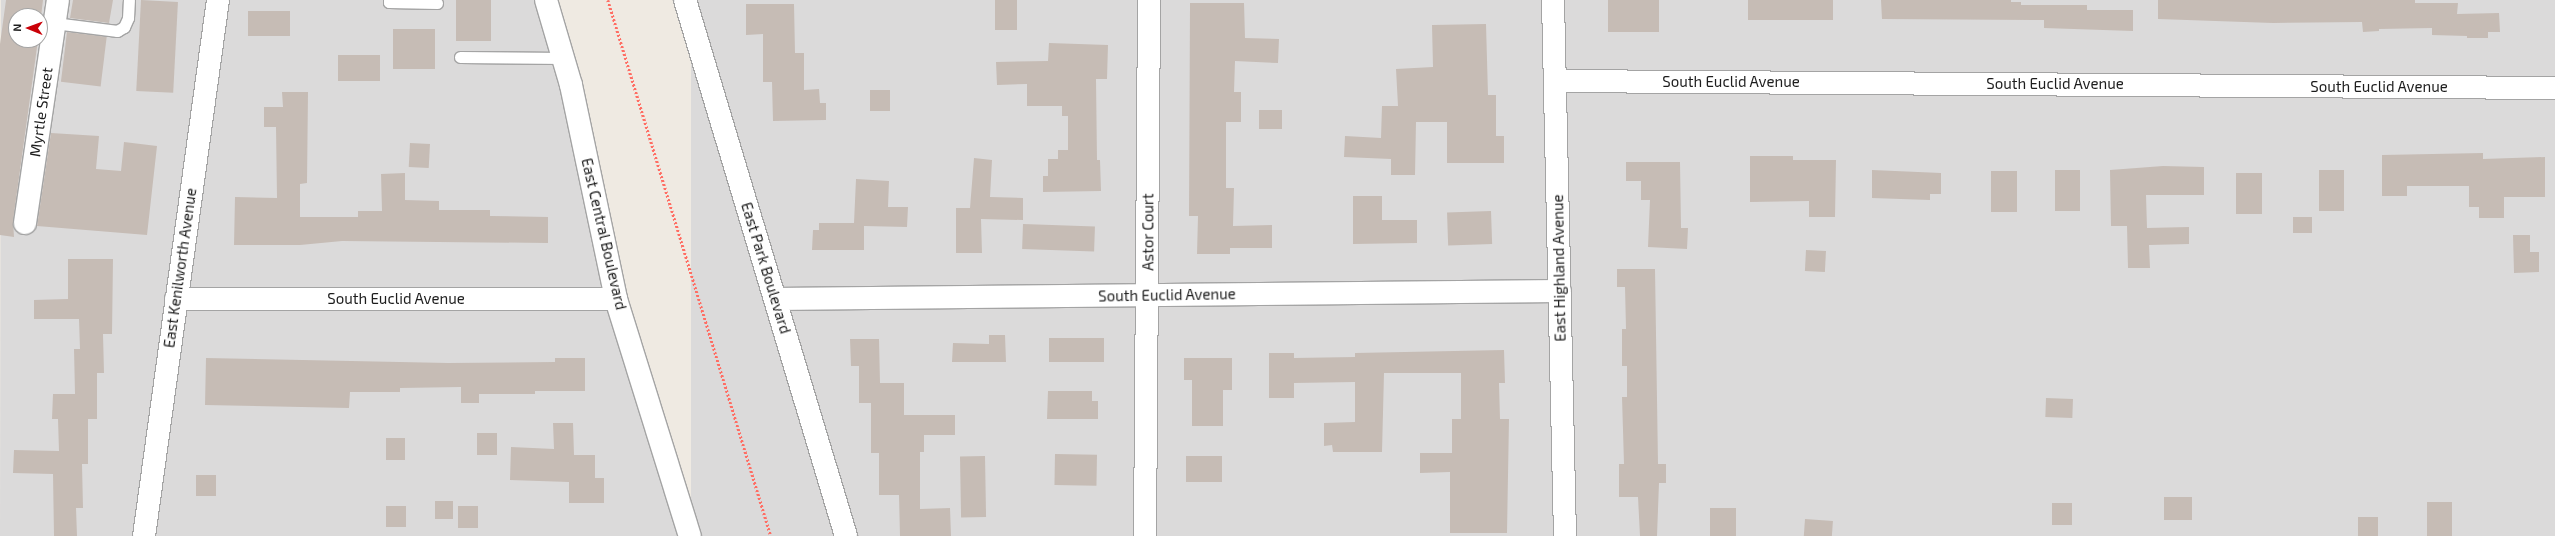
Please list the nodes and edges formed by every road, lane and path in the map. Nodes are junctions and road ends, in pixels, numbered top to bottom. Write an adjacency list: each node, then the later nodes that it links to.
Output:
1 (58, 0): 11 (street, Myrtle Street)
2 (129, 0): 11 (lane)
3 (218, 0): 19 (street, East Kenilworth Avenue)
4 (389, 0): 10 (lane)
5 (546, 0): 13 (street, East Central Boulevard)
6 (608, 0): 24 (path)
7 (685, 0): 21 (street, East Park Boulevard)
8 (1149, 0): 18 (street, Astor Court)
9 (1553, 0): 14 (street, East Highland Avenue)
10 (437, 3)
11 (54, 23): 16 (street, Myrtle Street)
12 (460, 57): 13 (lane)
13 (564, 58): 20 (street, East Central Boulevard)
14 (1555, 81): 15 (street, South Euclid Avenue); 17 (street, East Highland Avenue)
15 (2555, 88)
16 (25, 223)
17 (1560, 291): 18 (street, South Euclid Avenue); 27 (street, East Highland Avenue)
18 (1147, 295): 21 (street, South Euclid Avenue); 26 (street, Astor Court)
19 (176, 299): 20 (street, South Euclid Avenue); 22 (street, East Kenilworth Avenue)
20 (616, 299): 23 (street, East Central Boulevard)
21 (775, 299): 25 (street, East Park Boulevard)
22 (144, 536)
23 (690, 536)
24 (771, 536)
25 (846, 536)
26 (1145, 536)
27 (1566, 536)

